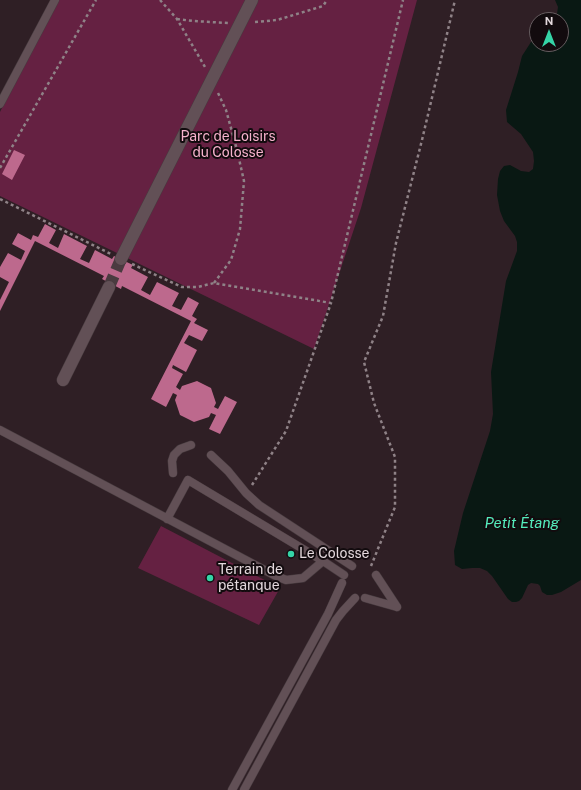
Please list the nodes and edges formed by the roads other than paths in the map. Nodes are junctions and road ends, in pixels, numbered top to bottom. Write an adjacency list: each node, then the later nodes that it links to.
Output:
1 (55, 0): 3 (lane)
2 (252, 0): 4 (street)
3 (0, 104)
4 (121, 259)
5 (109, 287): 6 (street)
6 (63, 380)
7 (0, 430): 11 (lane)
8 (191, 445): 10 (lane)
9 (211, 455): 13 (lane)
10 (173, 473)
11 (167, 519): 12 (lane); 12 (lane)
12 (323, 561): 17 (lane)
13 (352, 566)
14 (376, 575): 16 (lane)
15 (355, 598): 18 (lane)
16 (365, 598)
17 (232, 790)
18 (244, 790)

